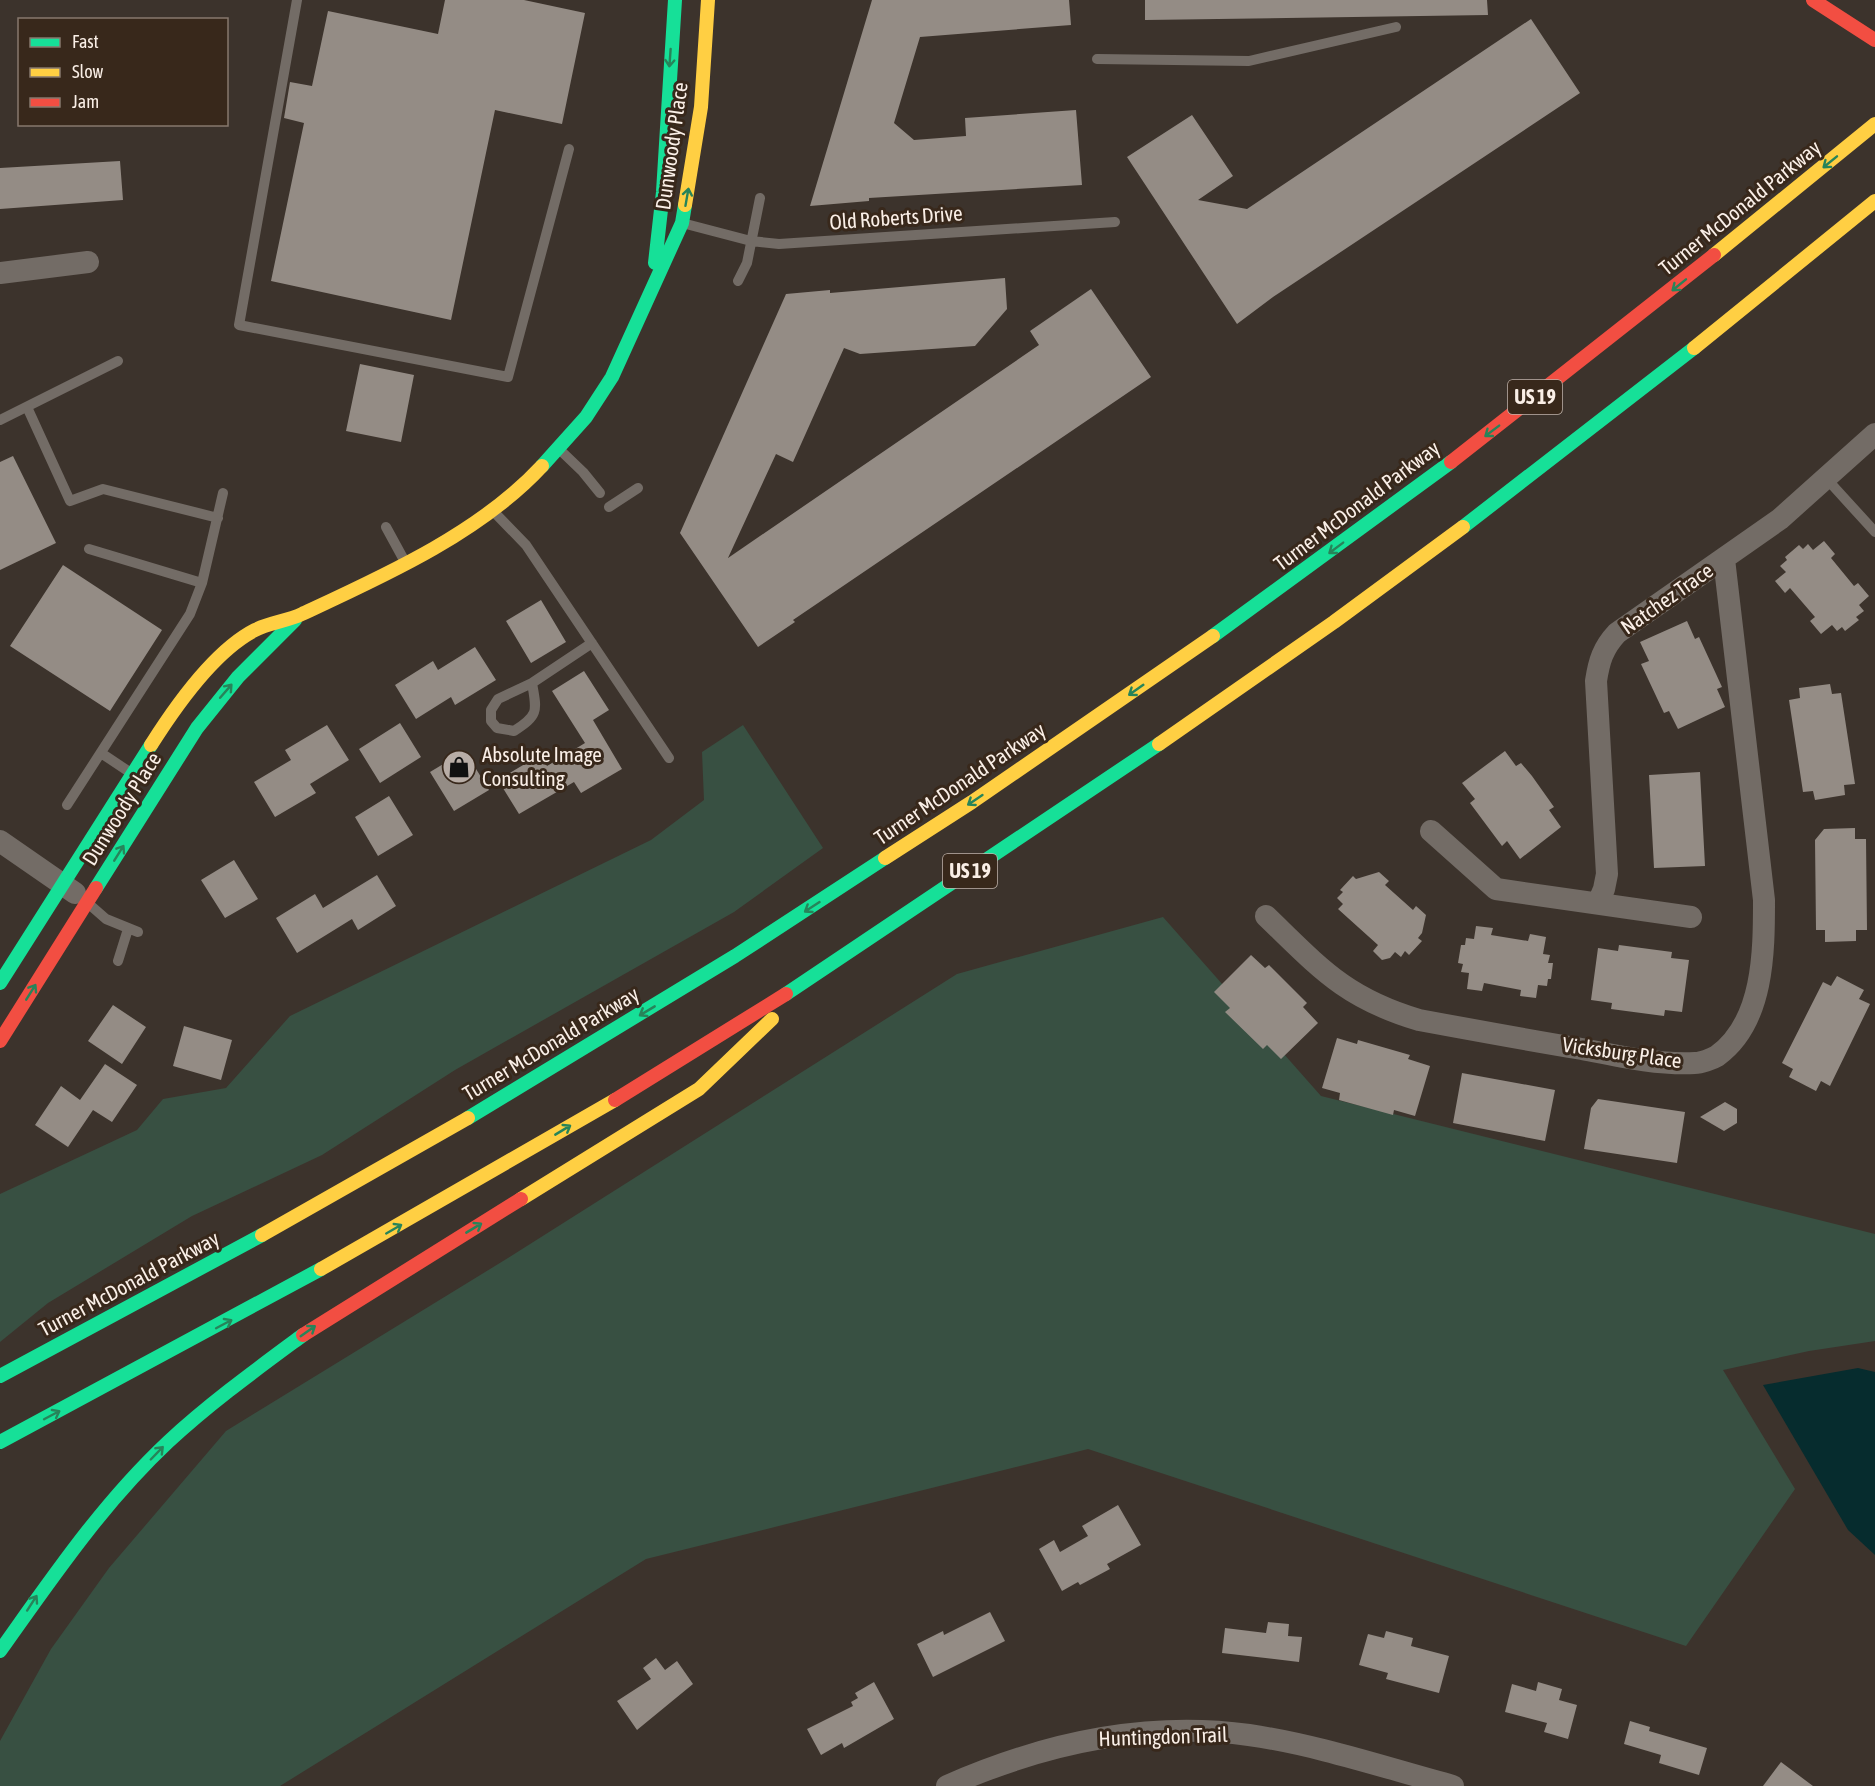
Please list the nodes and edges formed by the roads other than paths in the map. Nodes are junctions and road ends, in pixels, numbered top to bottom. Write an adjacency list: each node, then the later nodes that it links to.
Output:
1 (297, 0): 9 (lane)
2 (675, 0): 18 (main road, Dunwoody Place, one-way to 18)
3 (708, 0): 13 (main road, Dunwoody Place, one-way to 3)
4 (1813, 0): 6 (main road)
5 (1396, 27): 7 (lane)
6 (1875, 40)
7 (1097, 59)
8 (1875, 124): 55 (main road, Turner McDonald Parkway / US 19, one-way to 55)
9 (569, 149)
10 (760, 198): 14 (lane)
11 (1875, 201): 52 (main road, US 19)
12 (1115, 222): 14 (lane, Old Roberts Drive)
13 (682, 223): 14 (lane, Old Roberts Drive); 18 (main road, Dunwoody Place)
14 (751, 241): 17 (lane)
15 (88, 262): 16 (street)
16 (0, 273)
17 (738, 281)
18 (651, 291): 23 (main road, Dunwoody Place)
19 (118, 361): 20 (lane)
20 (27, 406): 21 (lane); 30 (lane)
21 (0, 420)
22 (1875, 434): 24 (street, Natchez Trace)
23 (559, 449): 27 (lane); 29 (main road, Dunwoody Place)
24 (1824, 477): 32 (lane); 34 (street, Natchez Trace)
25 (638, 488): 28 (lane)
26 (223, 493): 30 (lane)
27 (600, 494)
28 (609, 507)
29 (493, 511): 35 (main road, Dunwoody Place); 38 (lane)
30 (218, 518): 36 (lane)
31 (386, 526): 35 (lane)
32 (1875, 532)
33 (89, 549): 36 (lane)
34 (1724, 559): 48 (street, Natchez Trace); 49 (street, Vicksburg Place)
35 (406, 563): 37 (main road, Dunwoody Place)
36 (202, 583): 40 (lane)
37 (300, 615): 42 (main road, Dunwoody Place); 47 (main road, Dunwoody Place, one-way to 37)
38 (592, 643): 39 (lane); 41 (lane)
39 (532, 683): 39 (lane)
40 (101, 753): 42 (lane); 43 (lane)
41 (669, 758)
42 (132, 774): 46 (main road, Dunwoody Place)
43 (67, 805)
44 (1431, 831): 48 (street)
45 (0, 840): 46 (street)
46 (62, 884): 47 (street); 53 (main road, Dunwoody Place)
47 (87, 903): 51 (lane); 54 (main road, Dunwoody Place, one-way to 47)
48 (1598, 903): 50 (street)
49 (1266, 916)
50 (1690, 917)
51 (118, 961)
52 (830, 965): 56 (main road, US 19, one-way to 52); 57 (main road, one-way to 52)
53 (0, 983)
54 (0, 1041)
55 (0, 1376)
56 (0, 1442)
57 (0, 1652)
58 (947, 1786): 59 (street, Huntingdon Trail)
59 (1453, 1786)

